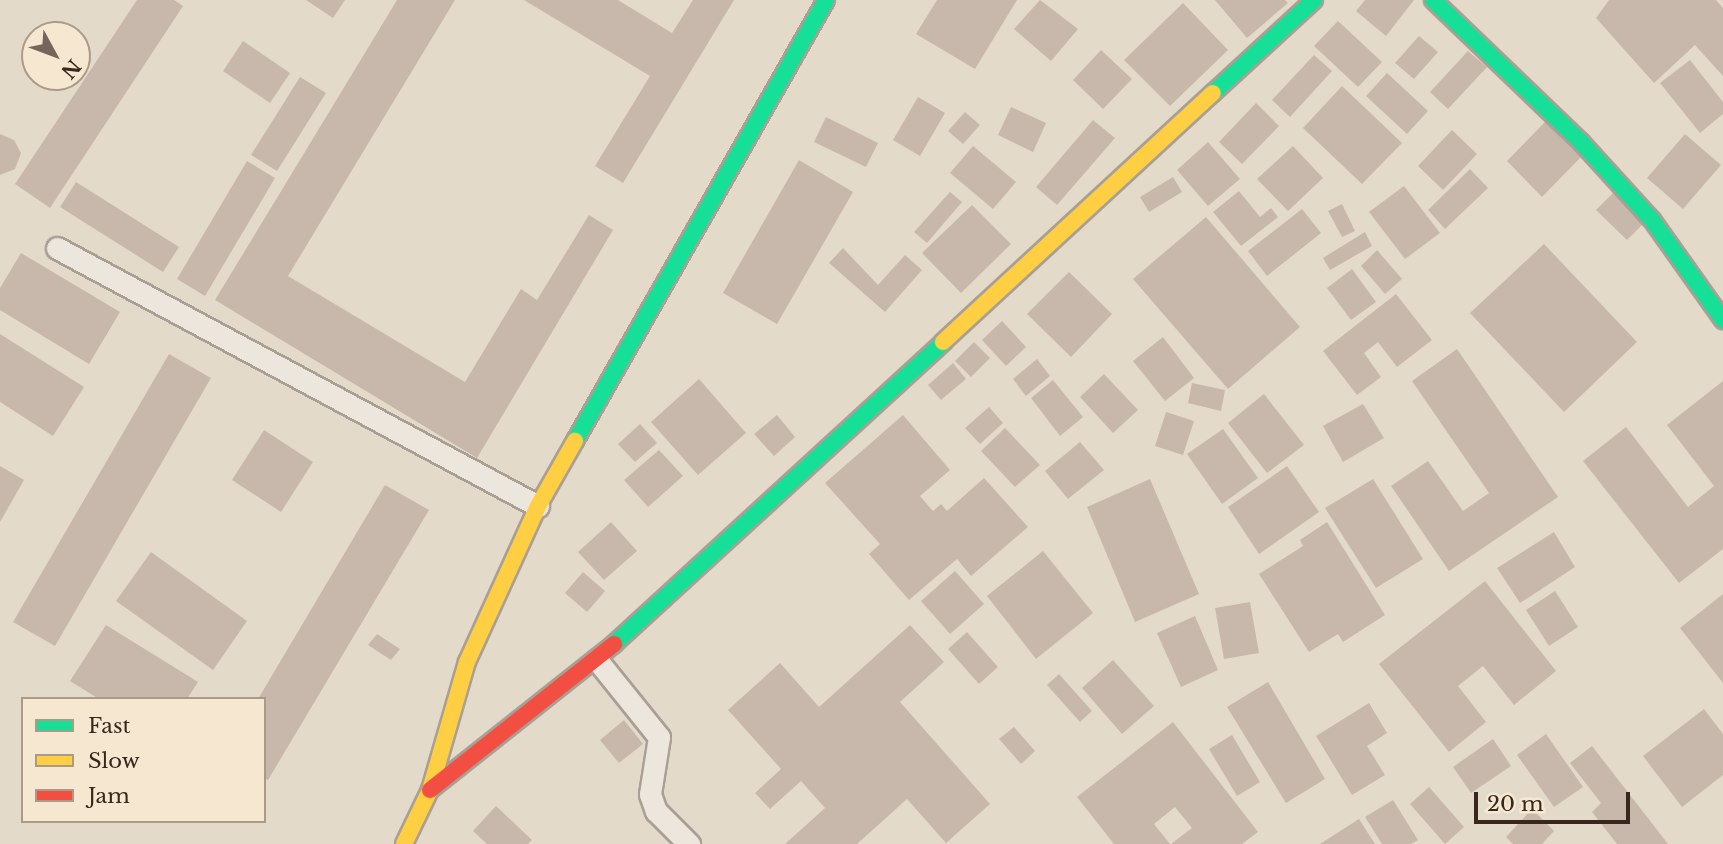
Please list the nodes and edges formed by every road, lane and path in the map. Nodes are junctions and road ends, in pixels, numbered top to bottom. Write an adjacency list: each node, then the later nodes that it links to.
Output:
1 (1314, 0): 7 (street)
2 (1433, 0): 5 (street)
3 (818, 3): 6 (street)
4 (57, 248): 6 (lane)
5 (1723, 320)
6 (538, 506): 8 (street)
7 (597, 660): 8 (street); 10 (lane)
8 (430, 790): 9 (street)
9 (404, 844)
10 (690, 844)

